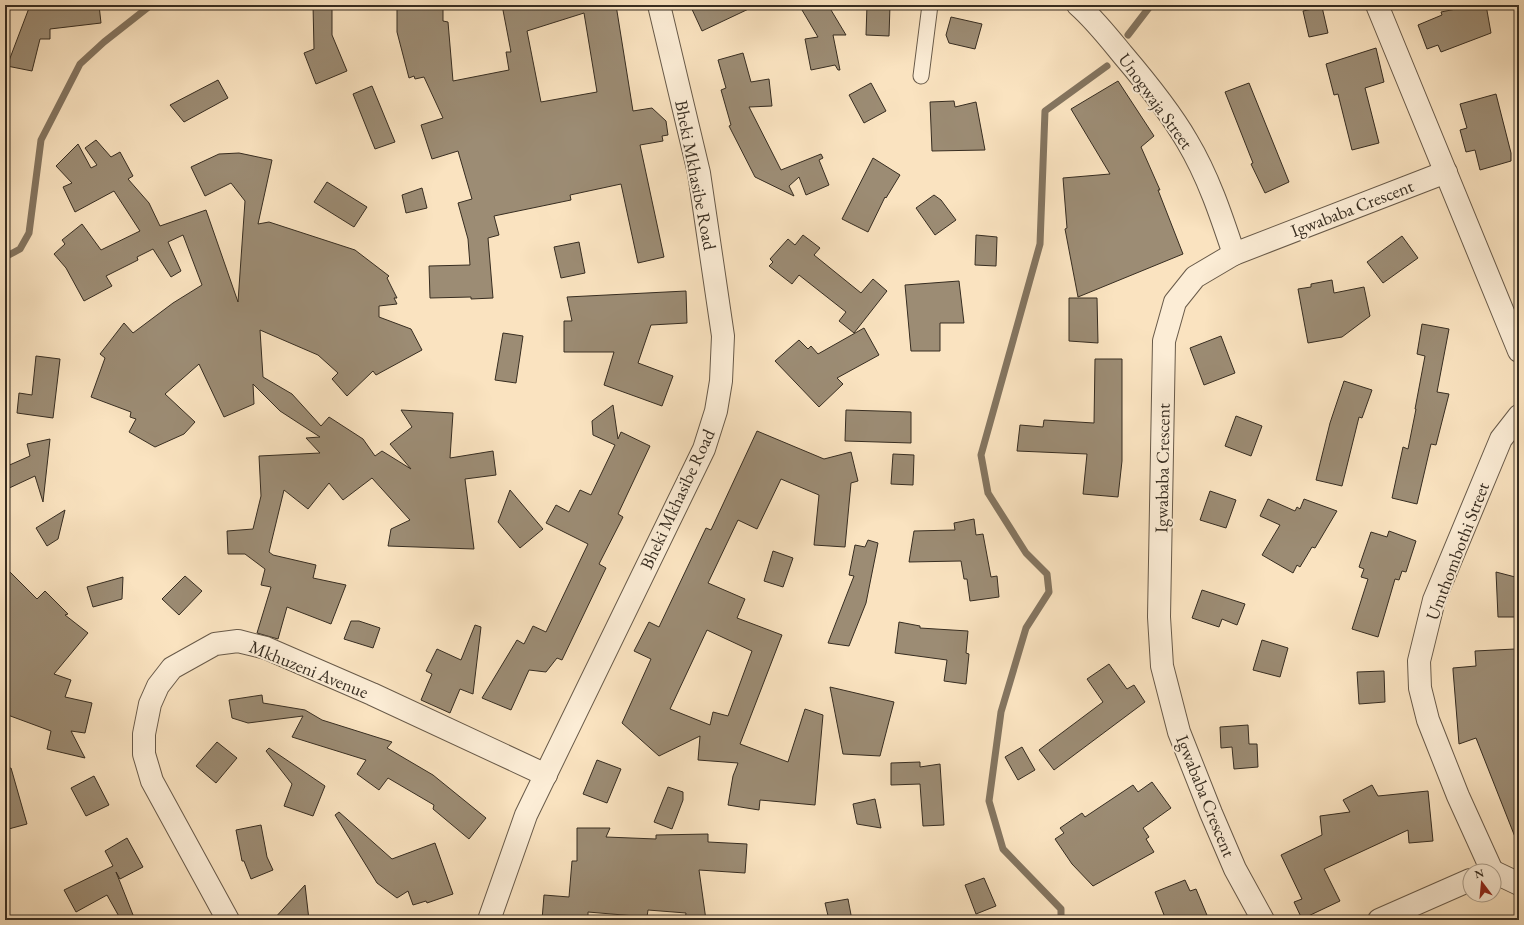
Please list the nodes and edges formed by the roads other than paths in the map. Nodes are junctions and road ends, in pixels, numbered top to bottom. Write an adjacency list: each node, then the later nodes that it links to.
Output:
1 (659, 5): 10 (street, Bheki Mkhasibe Road)
2 (930, 5): 5 (lane)
3 (1078, 5): 7 (street, Unogwaja Street)
4 (1377, 5): 6 (street)
5 (921, 76)
6 (1446, 172): 7 (street, Igwababa Crescent); 8 (street)
7 (1234, 254): 17 (street, Igwababa Crescent)
8 (1519, 351)
9 (1519, 416): 11 (street, Umthombothi Street)
10 (546, 775): 15 (street, Mkhuzeni Avenue); 16 (street, Bheki Mkhasibe Road)
11 (1488, 863)
12 (1502, 876): 14 (street, Umthombothi Street)
13 (1462, 884): 18 (street)
14 (1519, 884)
15 (228, 920)
16 (489, 920)
17 (1263, 920)
18 (1379, 920)

